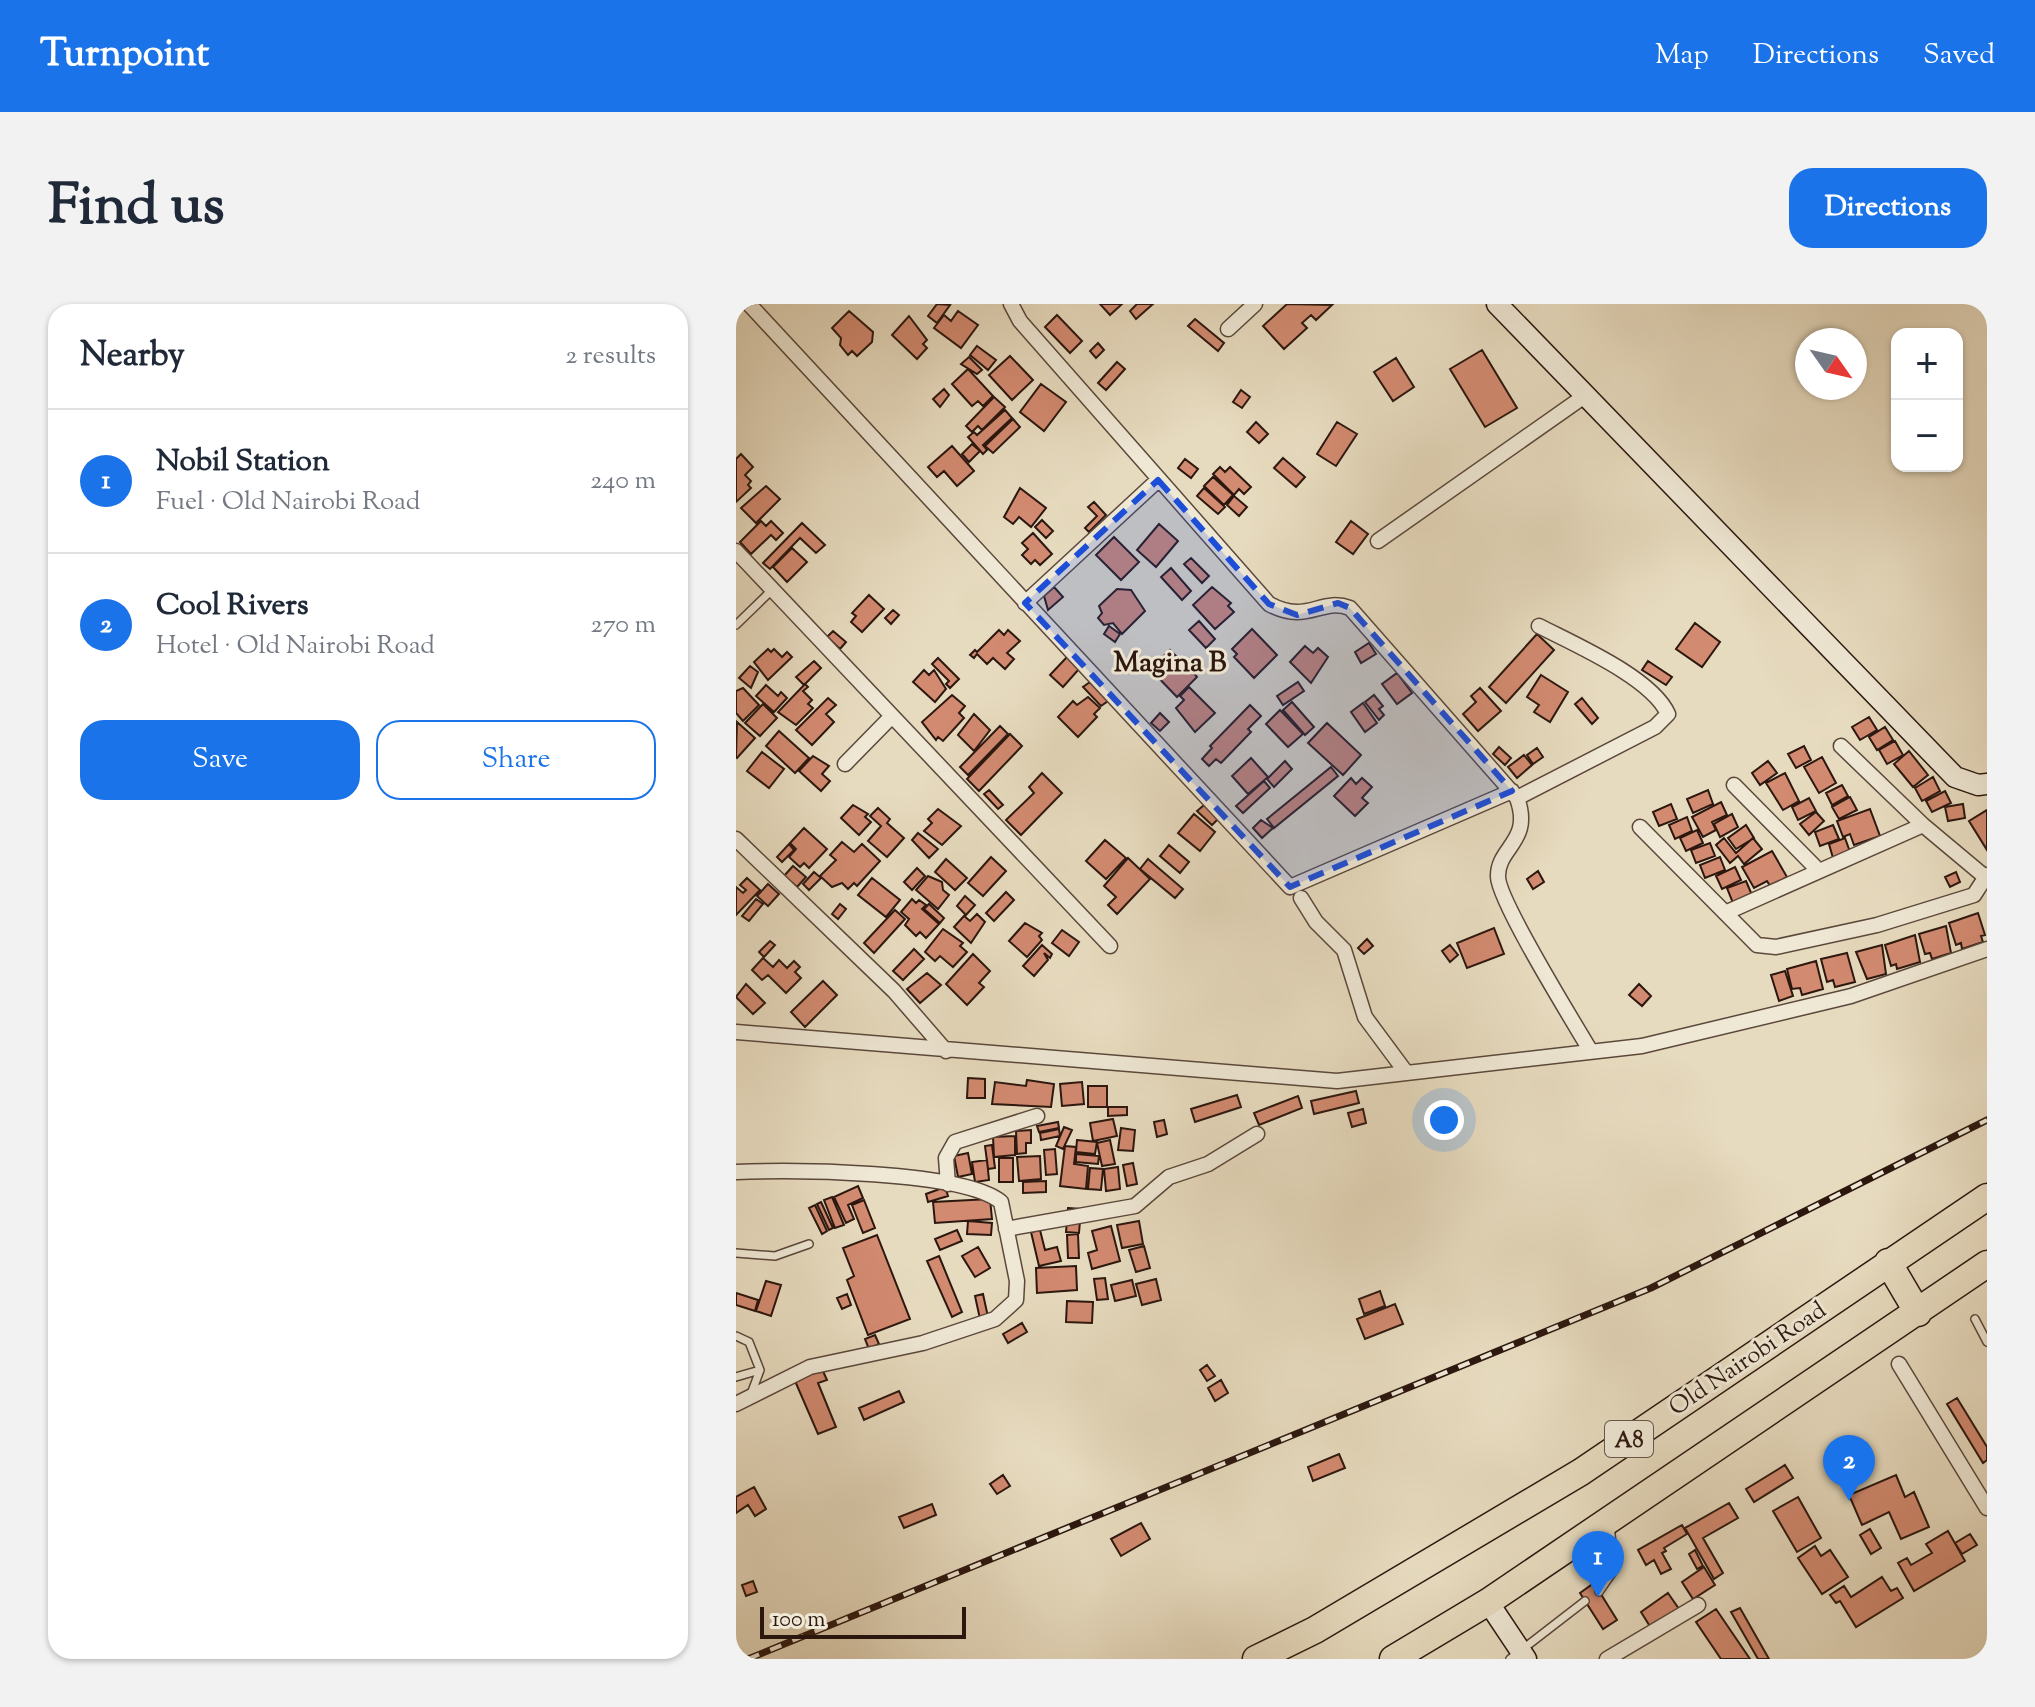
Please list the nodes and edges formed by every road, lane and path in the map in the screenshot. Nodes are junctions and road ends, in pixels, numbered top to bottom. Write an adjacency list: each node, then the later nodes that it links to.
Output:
1 (749, 304): 11 (street)
2 (1011, 304): 7 (street)
3 (1255, 304): 5 (street)
4 (1497, 304): 6 (street)
5 (1228, 329)
6 (1586, 395): 8 (street); 17 (street)
7 (1158, 480): 11 (street); 19 (street)
8 (1378, 541)
9 (736, 551): 10 (street)
10 (772, 590): 12 (lane); 14 (street)
11 (1025, 603): 19 (street)
12 (736, 625)
13 (1539, 626): 19 (street)
14 (891, 717): 16 (street); 27 (street)
15 (1841, 746): 20 (street)
16 (845, 764)
17 (1987, 784)
18 (1734, 785): 23 (street)
19 (1514, 794): 30 (street)
20 (1923, 825): 23 (street); 24 (street)
21 (1640, 827): 26 (street)
22 (736, 839): 31 (street)
23 (1819, 871): 26 (street)
24 (1986, 876): 26 (street)
25 (1301, 898): 32 (street)
26 (1725, 913)
27 (1110, 946)
28 (1987, 949): 30 (street)
29 (736, 1032): 31 (street)
30 (1590, 1050): 32 (street)
31 (946, 1051): 32 (street)
32 (1405, 1071)
33 (1037, 1116): 36 (street)
34 (1257, 1134): 38 (street)
35 (736, 1172): 36 (street)
36 (948, 1184): 38 (street)
37 (1987, 1197): 41 (highway, Old Nairobi Road / A8)
38 (1006, 1229): 50 (street)
39 (809, 1244): 40 (lane)
40 (736, 1253)
41 (1888, 1262): 43 (highway); 59 (highway, Old Nairobi Road / A8)
42 (1987, 1264): 43 (highway, A8)
43 (1918, 1313): 53 (highway, A8)
44 (1975, 1319): 46 (lane)
45 (736, 1336): 48 (lane)
46 (1987, 1342)
47 (1899, 1364): 52 (street)
48 (760, 1370): 49 (lane); 50 (lane)
49 (736, 1377)
50 (750, 1396): 51 (street)
51 (736, 1404)
52 (1987, 1508)
53 (1609, 1520): 54 (lane); 56 (highway, A8)
54 (1599, 1592)
55 (1585, 1601): 58 (lane)
56 (1488, 1602): 58 (street); 60 (highway, A8)
57 (1698, 1605): 61 (street)
58 (1519, 1657)
59 (1256, 1659)
60 (1393, 1659)
61 (1607, 1659)

